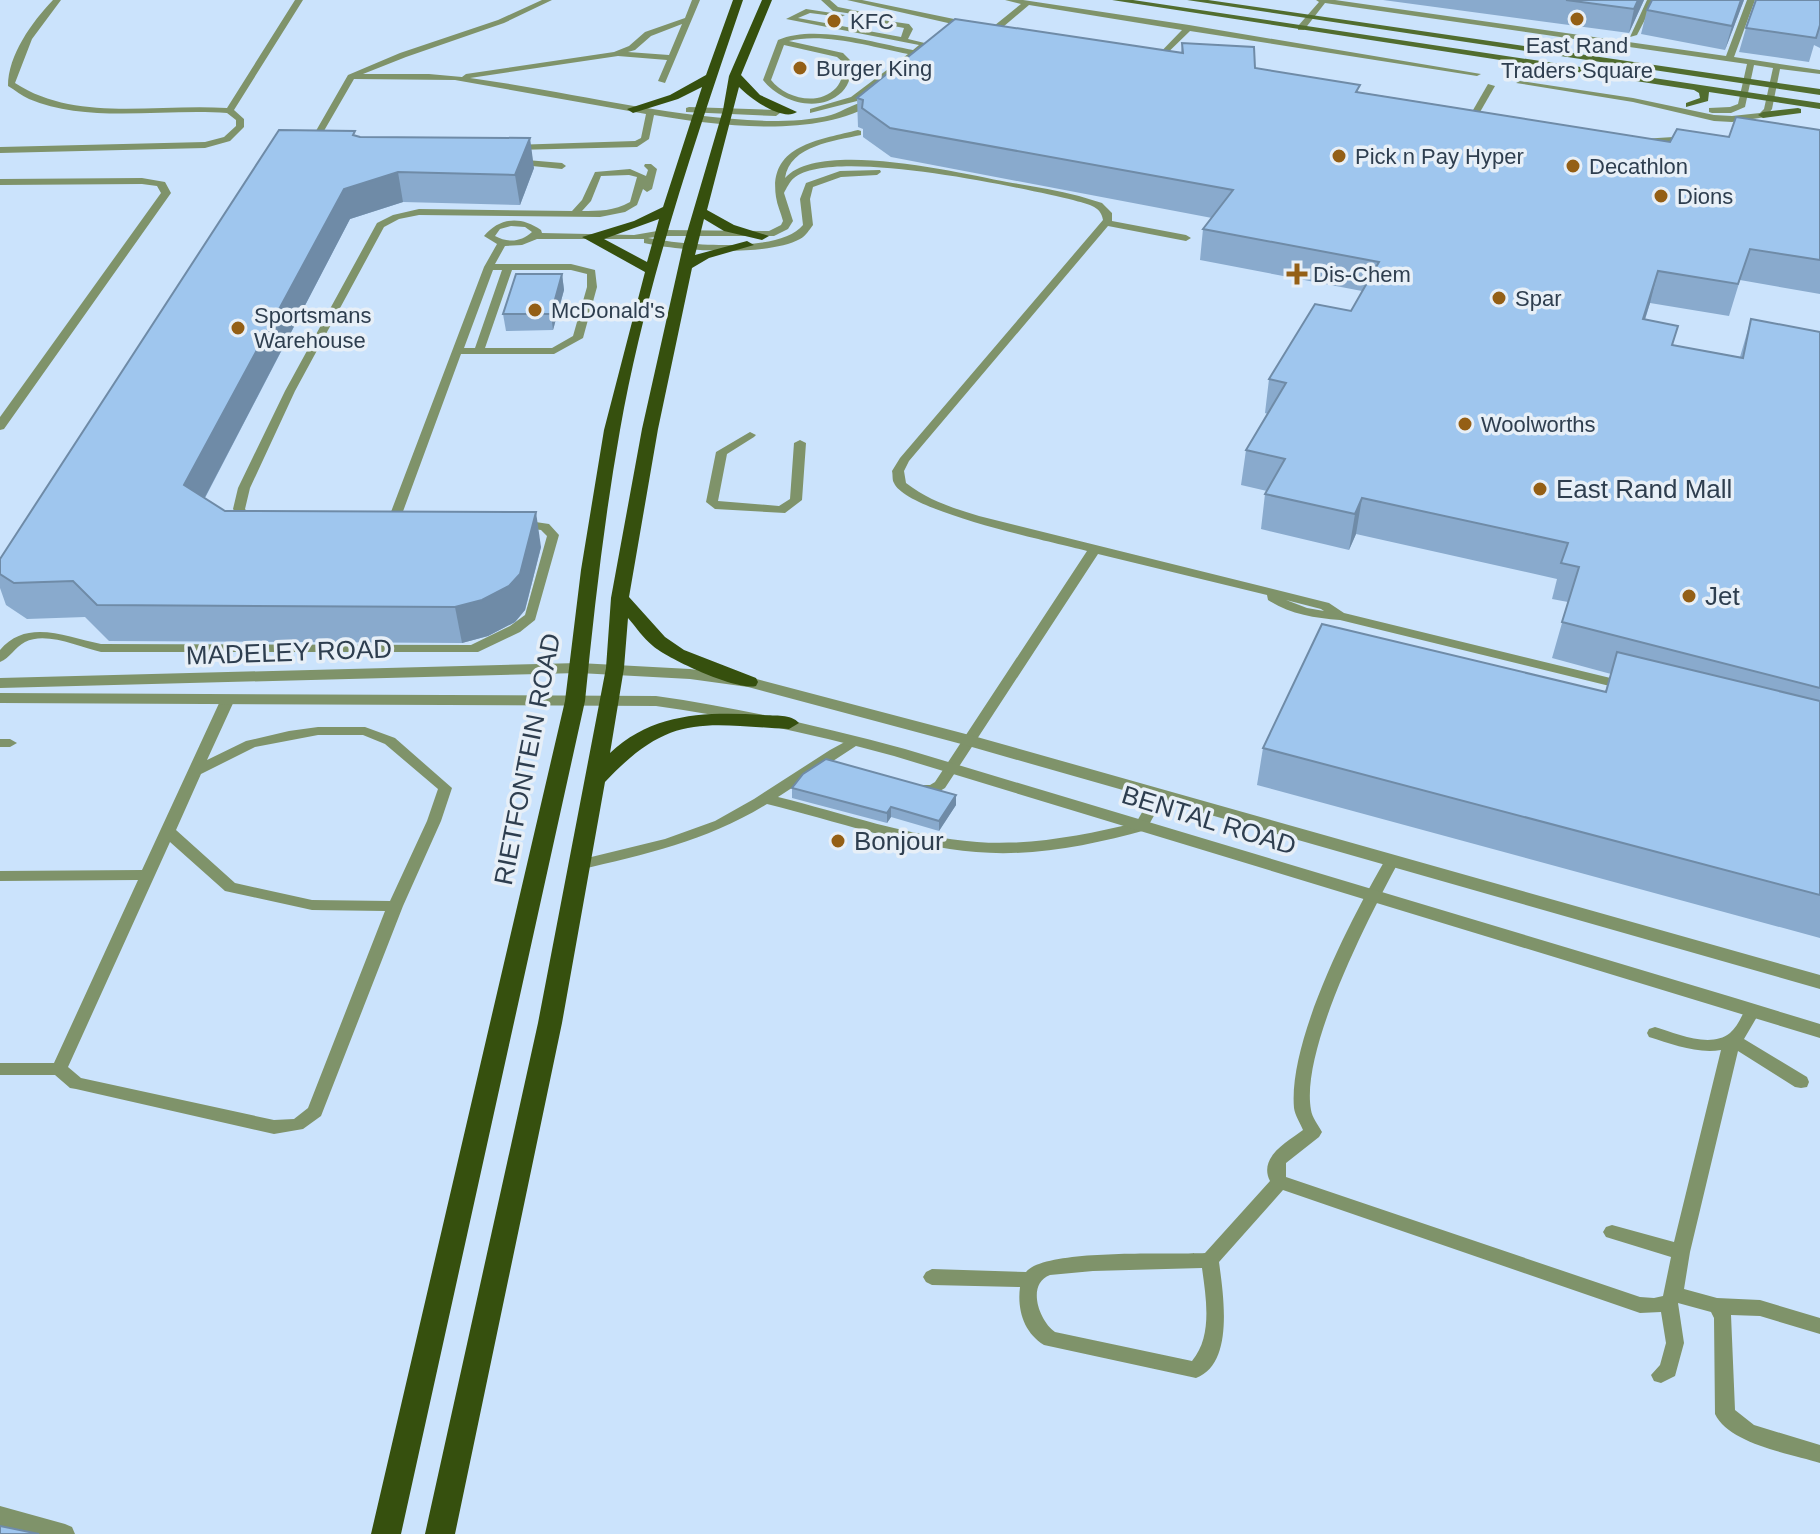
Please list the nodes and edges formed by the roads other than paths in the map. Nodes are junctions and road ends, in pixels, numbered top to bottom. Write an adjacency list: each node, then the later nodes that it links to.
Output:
1 (57, 0): 59 (lane)
2 (299, 0): 59 (lane)
3 (548, 0): 43 (lane)
4 (696, 0): 18 (lane)
5 (738, 0): 45 (main road, RIETFONTEIN ROAD)
6 (767, 0): 42 (main road)
7 (825, 0): 21 (lane)
8 (851, 0): 23 (lane)
9 (1009, 0): 16 (lane)
10 (1116, 0): 15 (main road)
11 (1191, 0): 17 (main road)
12 (1323, 0): 17 (lane); 36 (lane)
13 (1651, 0): 22 (lane)
14 (1751, 0): 36 (lane)
15 (1129, 1): 20 (main road)
16 (1027, 3): 19 (lane); 27 (lane)
17 (1310, 18): 20 (lane); 47 (main road)
18 (688, 19): 30 (lane); 35 (lane)
19 (1189, 27): 33 (lane); 41 (lane)
20 (1301, 28): 51 (main road)
21 (943, 29)
22 (1633, 35)
23 (954, 39)
24 (903, 41): 24 (lane); 26 (lane); 29 (lane)
25 (781, 42): 28 (lane); 29 (lane); 31 (lane)
26 (925, 45): 29 (lane); 32 (lane)
27 (993, 45)
28 (808, 50): 31 (lane); 31 (lane)
29 (914, 53): 32 (lane); 61 (lane)
30 (616, 54): 35 (lane); 44 (lane)
31 (777, 55)
32 (927, 55): 48 (lane)
33 (1162, 55): 34 (lane); 39 (lane)
34 (1176, 57)
35 (672, 58): 46 (lane)
36 (1729, 59): 37 (lane)
37 (1751, 62): 38 (lane); 47 (lane)
38 (1777, 66): 40 (lane); 49 (lane)
39 (1143, 68)
40 (1820, 72)
41 (1477, 74)
42 (735, 76): 61 (main road); 64 (main road)
43 (351, 77): 44 (lane); 72 (lane)
44 (453, 77): 57 (lane)
45 (710, 78): 57 (main road); 62 (main road, RIETFONTEIN ROAD)
46 (662, 81)
47 (1746, 82): 49 (main road); 54 (lane)
48 (893, 83)
49 (1772, 85): 53 (main road); 55 (lane)
50 (1491, 86): 66 (lane)
51 (1697, 88): 54 (main road); 56 (main road)
52 (884, 91): 64 (lane)
53 (1820, 92)
54 (1743, 95): 55 (main road); 56 (lane)
55 (1770, 99): 58 (main road); 63 (lane)
56 (1689, 105): 63 (lane)
57 (633, 109): 60 (lane)
58 (1820, 109): 63 (main road)
59 (229, 111): 73 (lane)
60 (651, 111): 62 (lane); 71 (lane)
61 (791, 112): 64 (lane)
62 (697, 114): 64 (lane); 81 (main road, RIETFONTEIN ROAD)
63 (1763, 115)
64 (726, 116): 82 (main road)
65 (1454, 121): 66 (lane)
66 (1469, 124): 67 (lane)
67 (1485, 126)
68 (858, 133): 79 (lane)
69 (1699, 138): 70 (lane)
70 (1634, 143)
71 (501, 147)
72 (340, 148)
73 (0, 150)
74 (506, 162): 75 (lane)
75 (562, 166)
76 (648, 166): 80 (lane)
77 (950, 174): 79 (lane); 85 (lane); 93 (lane)
78 (0, 182): 100 (street)
79 (779, 189): 87 (lane)
80 (629, 207): 83 (lane); 83 (lane)
81 (670, 208): 88 (main road); 90 (main road, RIETFONTEIN ROAD)
82 (699, 211): 87 (main road); 91 (main road)
83 (575, 213): 84 (lane)
84 (521, 218): 86 (lane); 92 (lane); 103 (lane)
85 (1106, 223): 89 (lane); 108 (lane)
86 (537, 236): 88 (lane); 92 (lane)
87 (762, 236): 91 (lane)
88 (593, 237): 90 (lane); 97 (main road)
89 (1186, 238)
90 (661, 239): 91 (lane); 97 (main road, RIETFONTEIN ROAD)
91 (692, 240): 93 (lane); 94 (main road)
92 (502, 243): 95 (lane)
93 (747, 245): 94 (main road)
94 (686, 266): 109 (main road)
95 (489, 267): 96 (lane); 98 (lane)
96 (508, 267): 99 (lane); 99 (lane)
97 (651, 270): 111 (main road, RIETFONTEIN ROAD)
98 (457, 351): 99 (lane); 107 (lane)
99 (479, 351)
100 (0, 426)
101 (750, 435): 102 (lane)
102 (800, 443)
103 (270, 523)
104 (376, 524): 107 (lane)
105 (406, 524): 107 (lane)
106 (513, 524): 110 (lane)
107 (392, 525)
108 (1094, 550): 115 (lane); 122 (lane)
109 (620, 598): 112 (main road); 113 (main road)
110 (0, 658)
111 (579, 668): 112 (street, BENTAL ROAD); 114 (street, MADELEY ROAD); 118 (main road, RIETFONTEIN ROAD)
112 (615, 668): 113 (street, BENTAL ROAD); 119 (main road)
113 (749, 682): 122 (street, BENTAL ROAD)
114 (0, 683)
115 (1634, 688)
116 (0, 698): 117 (street, MADELEY ROAD)
117 (228, 699): 118 (street, MADELEY ROAD); 124 (lane)
118 (575, 701): 119 (street, BENTAL ROAD); 158 (main road, RIETFONTEIN ROAD)
119 (609, 701): 120 (street, BENTAL ROAD); 125 (main road)
120 (789, 723): 121 (street, BENTAL ROAD); 125 (main road)
121 (854, 741): 123 (street, BENTAL ROAD); 128 (lane)
122 (971, 741): 123 (lane); 127 (street, BENTAL ROAD)
123 (950, 769): 126 (lane); 129 (street, BENTAL ROAD)
124 (195, 771): 130 (lane); 136 (lane)
125 (596, 780): 132 (main road)
126 (895, 783)
127 (1159, 794): 129 (lane); 131 (street, BENTAL ROAD)
128 (767, 799): 129 (lane); 132 (lane)
129 (1141, 827): 135 (street, BENTAL ROAD)
130 (168, 831): 133 (lane); 136 (lane)
131 (1392, 861): 135 (lane); 137 (street, BENTAL ROAD)
132 (579, 865): 159 (main road)
133 (148, 875): 134 (lane); 143 (lane)
134 (0, 876)
135 (1372, 896): 138 (street, BENTAL ROAD); 145 (lane)
136 (395, 906): 143 (lane)
137 (1820, 982)
138 (1753, 1010): 139 (street, BENTAL ROAD); 141 (lane)
139 (1820, 1031)
140 (1655, 1033): 141 (lane)
141 (1732, 1040): 144 (lane); 147 (lane)
142 (0, 1069): 143 (lane)
143 (59, 1069)
144 (1801, 1082)
145 (1280, 1182): 148 (lane); 151 (lane)
146 (1612, 1232): 147 (lane)
147 (1681, 1252): 151 (lane)
148 (1210, 1260): 150 (lane); 150 (lane)
149 (932, 1277): 150 (lane)
150 (1030, 1280)
151 (1671, 1298): 152 (lane); 154 (lane)
152 (1717, 1306): 153 (lane); 155 (lane)
153 (1820, 1326)
154 (1661, 1375)
155 (1820, 1454)
156 (0, 1516): 157 (lane)
157 (65, 1534)
158 (386, 1534)
159 (440, 1534)

